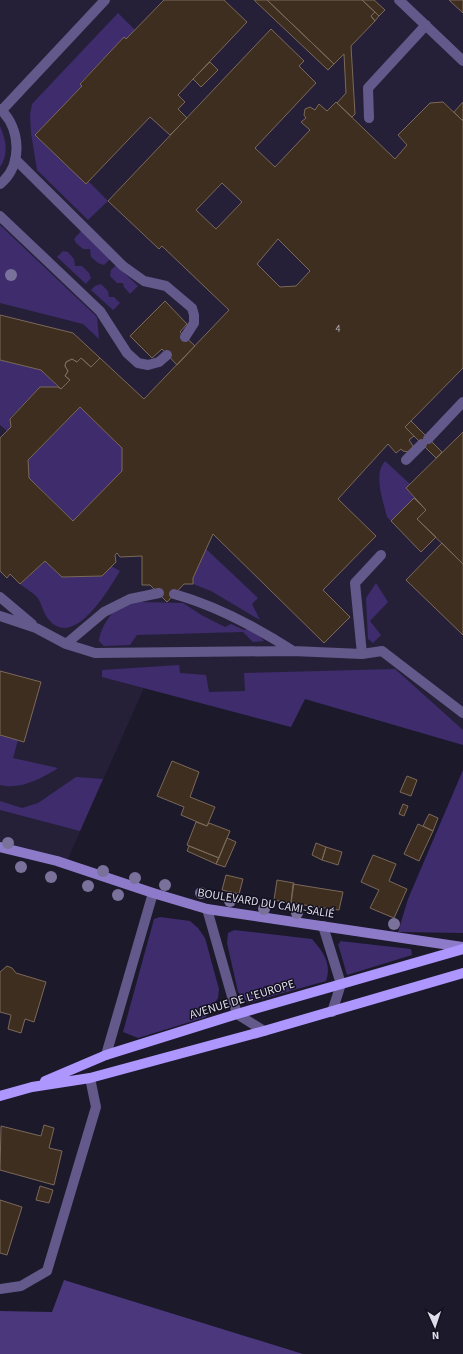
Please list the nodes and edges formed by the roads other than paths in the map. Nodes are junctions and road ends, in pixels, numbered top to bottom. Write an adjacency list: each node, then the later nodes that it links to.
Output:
1 (105, 0): 5 (lane)
2 (399, 0): 3 (lane)
3 (426, 25): 4 (lane); 6 (lane)
4 (463, 61)
5 (1, 109): 7 (lane)
6 (369, 118)
7 (16, 159): 8 (lane); 10 (lane)
8 (0, 184)
9 (0, 216): 11 (lane)
10 (185, 337)
11 (167, 355)
12 (463, 402): 13 (lane)
13 (406, 460)
14 (381, 555): 22 (lane)
15 (159, 593): 20 (lane)
16 (174, 594): 21 (lane)
17 (0, 597): 19 (lane)
18 (0, 616): 19 (lane)
19 (36, 628): 20 (lane)
20 (66, 644): 21 (lane)
21 (293, 651): 22 (lane)
22 (362, 654): 23 (lane)
23 (463, 713)
24 (0, 847): 25 (street, BOULEVARD DU CAMI-SALIÉ)
25 (153, 893): 26 (street, BOULEVARD DU CAMI-SALIÉ); 34 (lane)
26 (207, 908): 27 (street, BOULEVARD DU CAMI-SALIÉ); 32 (lane)
27 (323, 926): 28 (street, BOULEVARD DU CAMI-SALIÉ); 30 (lane)
28 (463, 948): 30 (main road, AVENUE DE L'EUROPE)
29 (463, 974): 31 (main road, AVENUE DE L'EUROPE)
30 (341, 984): 31 (lane); 32 (main road, AVENUE DE L'EUROPE)
31 (332, 1012): 33 (main road, AVENUE DE L'EUROPE)
32 (237, 1014): 33 (lane); 34 (main road, AVENUE DE L'EUROPE)
33 (264, 1031): 35 (main road, AVENUE DE L'EUROPE)
34 (106, 1054): 36 (main road, AVENUE DE L'EUROPE)
35 (90, 1078): 36 (main road, AVENUE DE L'EUROPE); 38 (lane)
36 (32, 1087): 37 (main road, AVENUE DE L'EUROPE)
37 (0, 1096)
38 (0, 1289)

